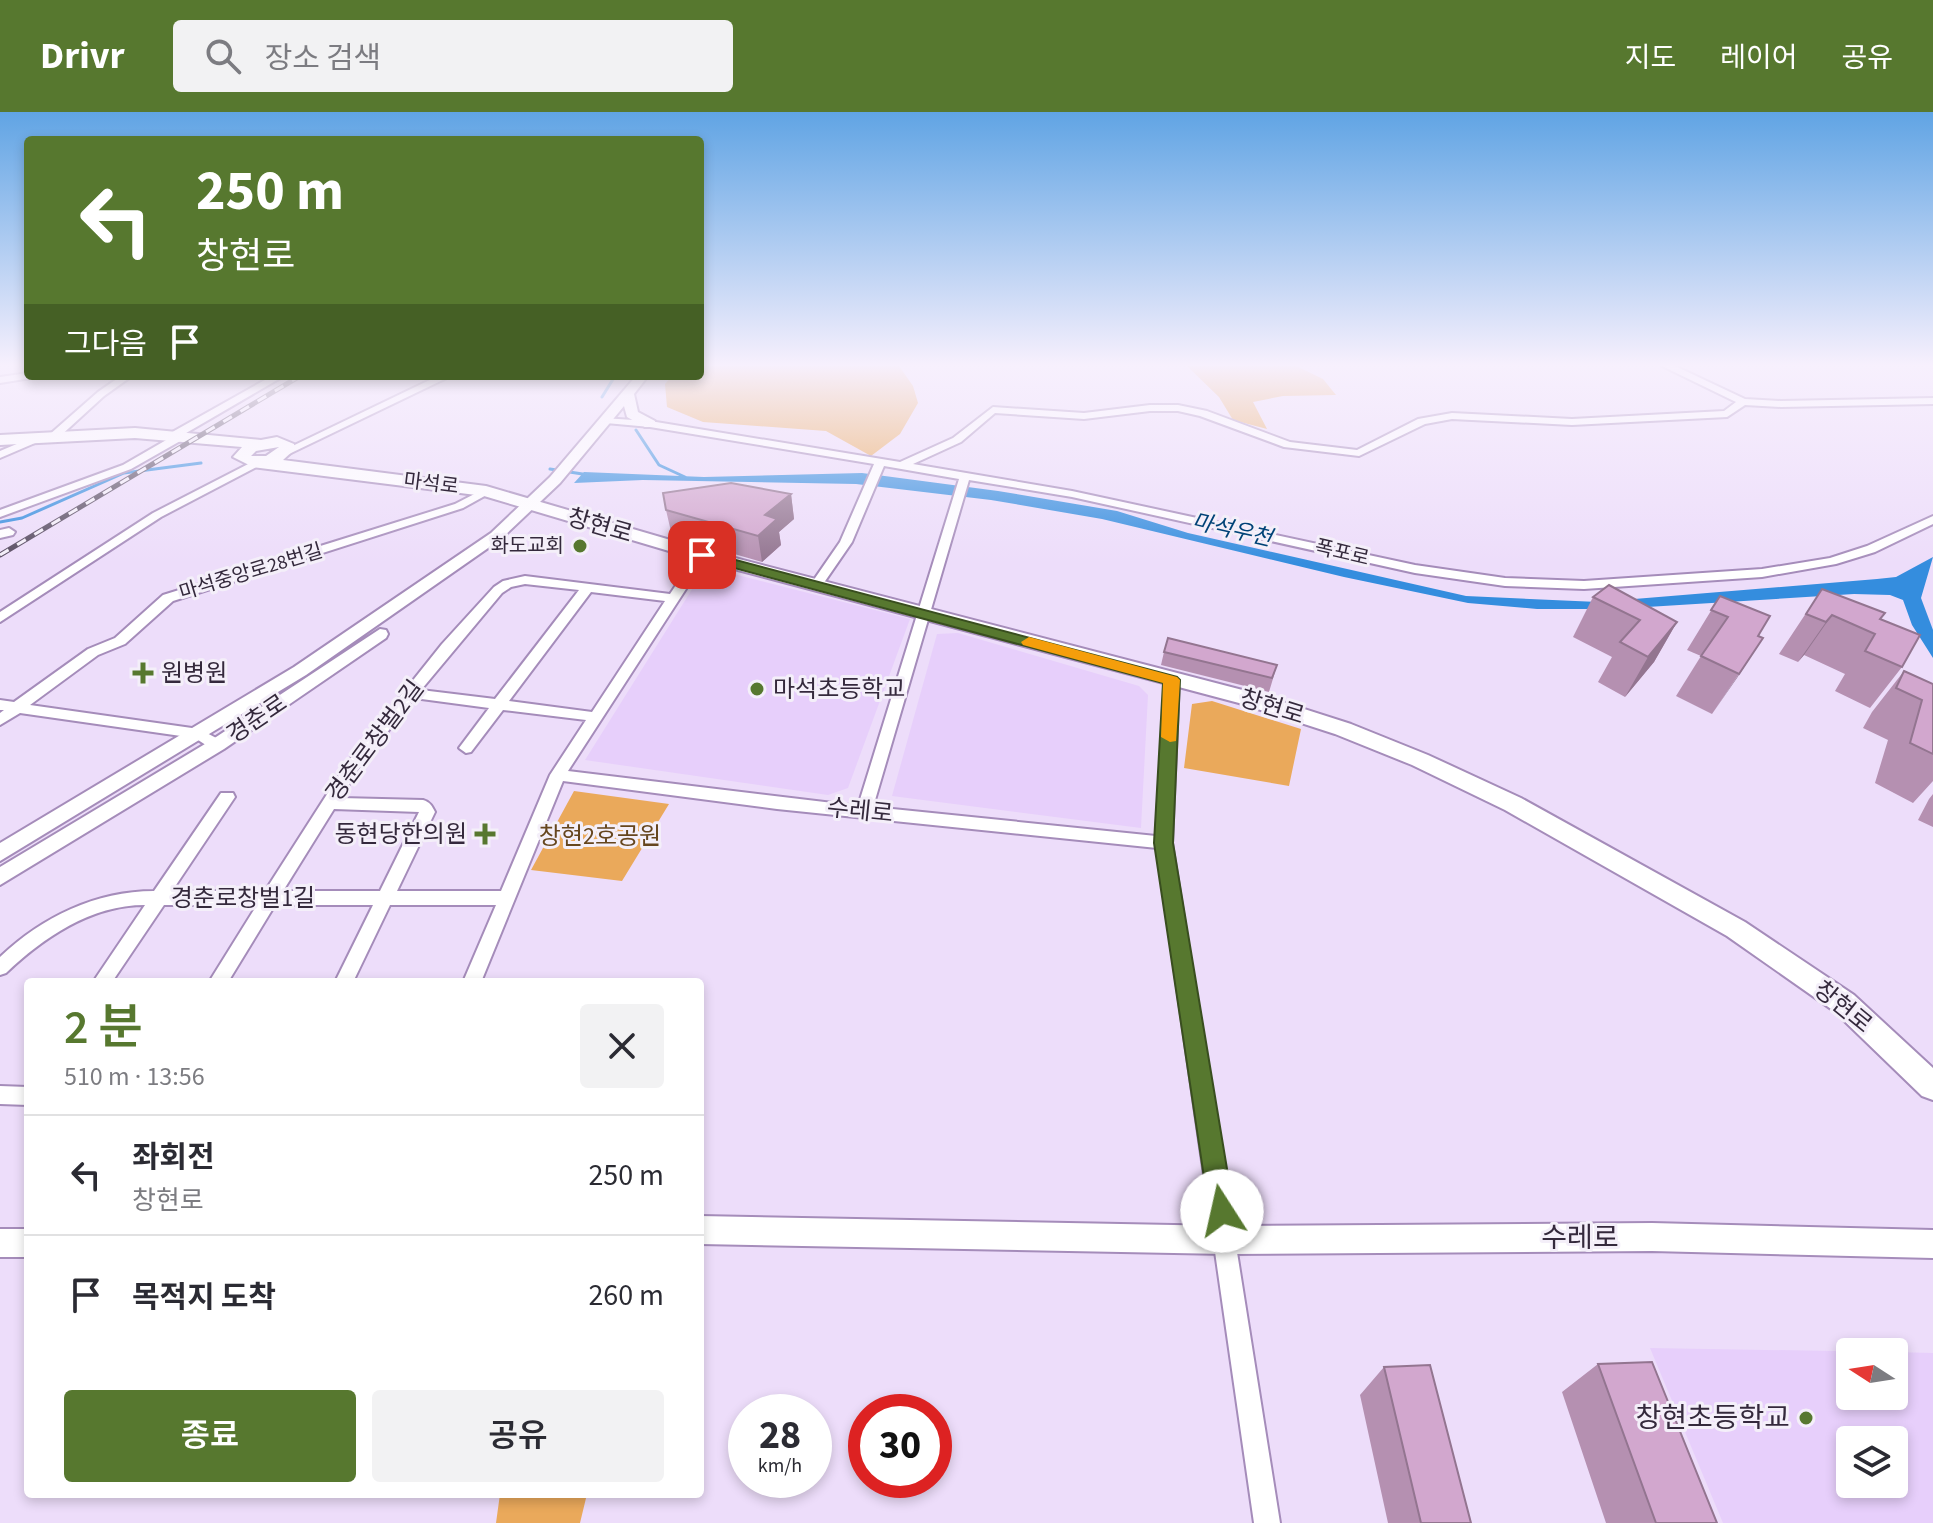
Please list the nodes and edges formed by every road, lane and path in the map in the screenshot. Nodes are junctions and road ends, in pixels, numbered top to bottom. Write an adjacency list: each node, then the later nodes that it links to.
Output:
1 (53, 432): 9 (street)
2 (185, 432): 10 (street)
3 (330, 432): 15 (street)
4 (596, 432): 20 (street, 경춘로)
5 (693, 432): 17 (street, 폭포로)
6 (967, 432): 16 (street)
7 (1253, 432): 8 (street)
8 (1401, 432)
9 (45, 438): 10 (main road); 11 (main road); 14 (street)
10 (175, 438): 12 (main road); 21 (street)
11 (0, 440)
12 (218, 442): 13 (main road); 15 (main road)
13 (257, 444): 15 (main road); 15 (main road)
14 (0, 455)
15 (262, 459): 19 (main road, 마석로); 29 (street)
16 (903, 465): 17 (street, 폭포로); 18 (street, 폭포로)
17 (878, 466): 25 (street)
18 (963, 479): 22 (street, 폭포로); 28 (street)
19 (486, 491): 20 (main road, 마석로); 34 (street, 마석중앙로28번길)
20 (532, 504): 23 (street, 경춘로); 24 (main road, 창현로)
21 (0, 514)
22 (1933, 520)
23 (496, 536): 37 (street, 경춘로); 38 (street, 경춘로)
24 (702, 555): 25 (main road, 창현로); 27 (street)
25 (817, 584): 28 (main road, 창현로)
26 (588, 587): 27 (street, 경춘로창벌2길); 31 (street, 경춘로창벌2길); 32 (street)
27 (673, 598): 35 (street)
28 (924, 614): 30 (main road, 창현로); 43 (street)
29 (0, 618)
30 (1172, 680): 44 (street); 56 (main road, 창현로)
31 (410, 693): 32 (street); 42 (street, 경춘로창벌2길)
32 (498, 703): 35 (street); 39 (street)
33 (0, 705): 34 (street)
34 (17, 708): 36 (street, 마석중앙로28번길); 37 (street)
35 (596, 717): 40 (street)
36 (0, 720)
37 (199, 734): 38 (street); 45 (street, 경춘로)
38 (217, 745): 46 (street, 경춘로)
39 (466, 748)
40 (558, 775): 43 (street, 수레로); 50 (street)
41 (227, 797): 48 (street)
42 (328, 803): 47 (street, 경춘로창벌2길); 49 (street)
43 (864, 811): 44 (street, 수레로)
44 (1164, 843): 60 (street)
45 (0, 853)
46 (0, 877)
47 (269, 897): 48 (street, 경춘로창벌1길); 49 (street, 경춘로창벌1길); 53 (street, 경춘로창벌2길)
48 (160, 898): 51 (street, 경춘로창벌1길); 52 (street)
49 (386, 898): 50 (street, 경춘로창벌1길); 54 (street)
50 (506, 898): 55 (street)
51 (0, 968)
52 (105, 978)
53 (220, 978)
54 (346, 978)
55 (474, 978)
56 (1933, 1087)
57 (0, 1095): 58 (street)
58 (24, 1095)
59 (704, 1230): 60 (street, 수레로)
60 (1226, 1240): 63 (street, 수레로); 64 (street)
61 (0, 1243): 62 (street)
62 (24, 1243)
63 (1933, 1244)
64 (1267, 1523)

